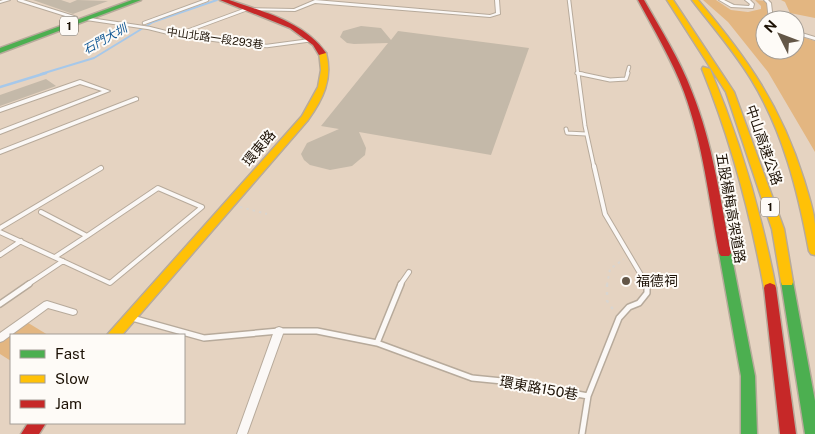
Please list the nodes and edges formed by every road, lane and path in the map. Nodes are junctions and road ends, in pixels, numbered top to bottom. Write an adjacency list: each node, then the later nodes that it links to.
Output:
1 (8, 0): 16 (street)
2 (19, 0): 18 (lane)
3 (125, 0): 18 (main road, 1)
4 (138, 0): 19 (main road, 1)
5 (207, 0): 20 (lane)
6 (497, 0): 15 (street)
7 (569, 0): 26 (lane, 環東路150巷)
8 (641, 0): 60 (main road, 五股楊梅高架道路)
9 (660, 0): 61 (main road, 中山高速公路 / 1)
10 (670, 0): 62 (main road, 中山高速公路 / 1)
11 (694, 0): 41 (main road)
12 (721, 0): 13 (street)
13 (747, 0)
14 (225, 1): 17 (main road)
15 (318, 1): 17 (street)
16 (0, 2)
17 (248, 9): 21 (lane); 22 (main road)
18 (76, 18): 23 (main road, 1)
19 (88, 19): 21 (lane, 中山北路一段293巷); 24 (main road, 1)
20 (144, 23)
21 (177, 35): 22 (lane, 中山北路一段293巷)
22 (312, 40): 34 (main road, 環東路)
23 (0, 46)
24 (0, 52)
25 (629, 67): 26 (lane)
26 (577, 73): 31 (lane, 環東路150巷)
27 (136, 99): 32 (street)
28 (0, 110): 30 (street)
29 (566, 129): 31 (lane)
30 (0, 132)
31 (586, 134): 43 (lane, 環東路150巷)
32 (0, 152)
33 (101, 168): 37 (lane)
34 (230, 205): 36 (path); 49 (main road, 環東路)
35 (41, 212): 39 (lane)
36 (267, 214)
37 (0, 228)
38 (0, 232): 40 (lane)
39 (87, 236): 44 (lane); 45 (lane)
40 (20, 241): 42 (lane); 44 (lane)
41 (815, 251)
42 (0, 255)
43 (629, 255): 50 (path); 50 (lane, 環東路150巷)
44 (55, 257): 45 (lane)
45 (63, 261): 47 (lane)
46 (409, 272): 54 (lane)
47 (0, 304)
48 (73, 312): 53 (street)
49 (130, 317): 51 (lane, 環東路150巷); 52 (main road, 環東路)
50 (619, 318): 55 (lane, 環東路150巷)
51 (279, 331): 54 (lane, 環東路150巷); 58 (street)
52 (115, 334)
53 (0, 338)
54 (377, 343): 55 (lane, 環東路150巷)
55 (588, 396): 59 (lane)
56 (37, 424): 57 (main road)
57 (28, 434)
58 (242, 434)
59 (582, 434)
60 (749, 434)
61 (788, 434)
62 (813, 434)

